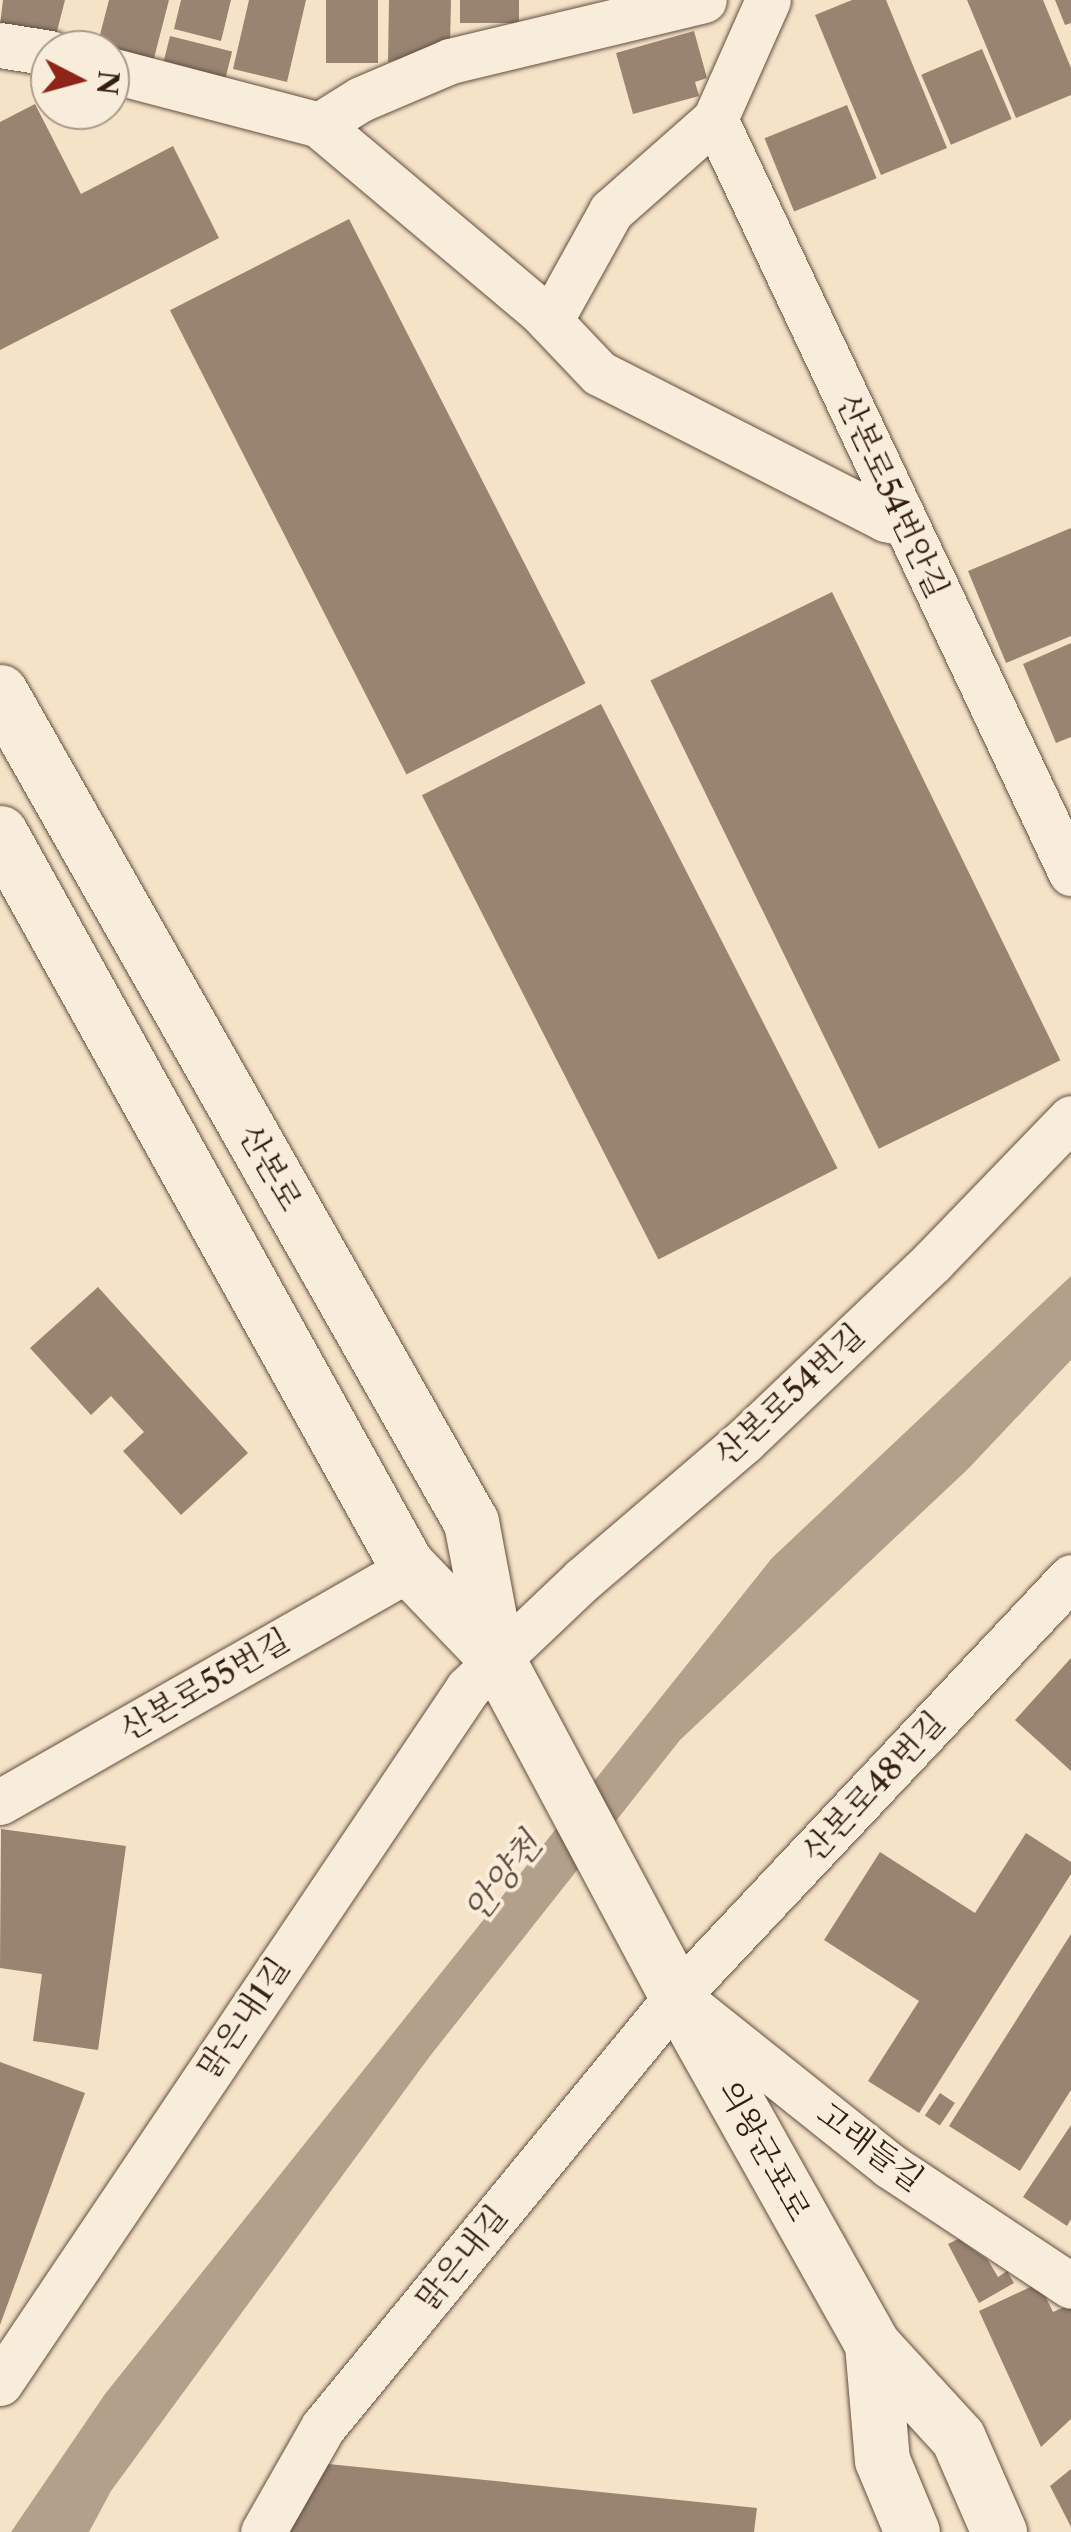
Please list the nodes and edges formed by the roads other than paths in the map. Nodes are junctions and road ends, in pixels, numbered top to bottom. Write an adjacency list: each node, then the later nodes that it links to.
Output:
1 (704, 0): 7 (street)
2 (768, 0): 6 (street)
3 (0, 44): 4 (street)
4 (30, 49)
5 (130, 75): 7 (street)
6 (715, 119): 8 (street); 9 (street, 산본로54번안길)
7 (319, 124): 8 (street)
8 (550, 321): 9 (street)
9 (904, 523): 12 (street, 산본로54번안길)
10 (0, 692): 16 (street, 산본로)
11 (0, 833): 14 (street)
12 (1071, 872)
13 (1071, 1118): 16 (street, 산본로54번길)
14 (406, 1564): 16 (street); 17 (street, 산본로55번길)
15 (1071, 1577): 18 (street, 산본로48번길)
16 (506, 1676): 18 (street, 의왕군포로); 21 (street, 맑은내1길)
17 (0, 1802)
18 (667, 1976): 19 (street, 고래들길); 20 (street, 의왕군포로); 22 (street, 맑은내길)
19 (1071, 2286)
20 (872, 2344): 23 (street, 의왕군포로); 24 (street, 의왕군포로)
21 (0, 2383)
22 (264, 2532)
23 (912, 2532)
24 (999, 2532)

